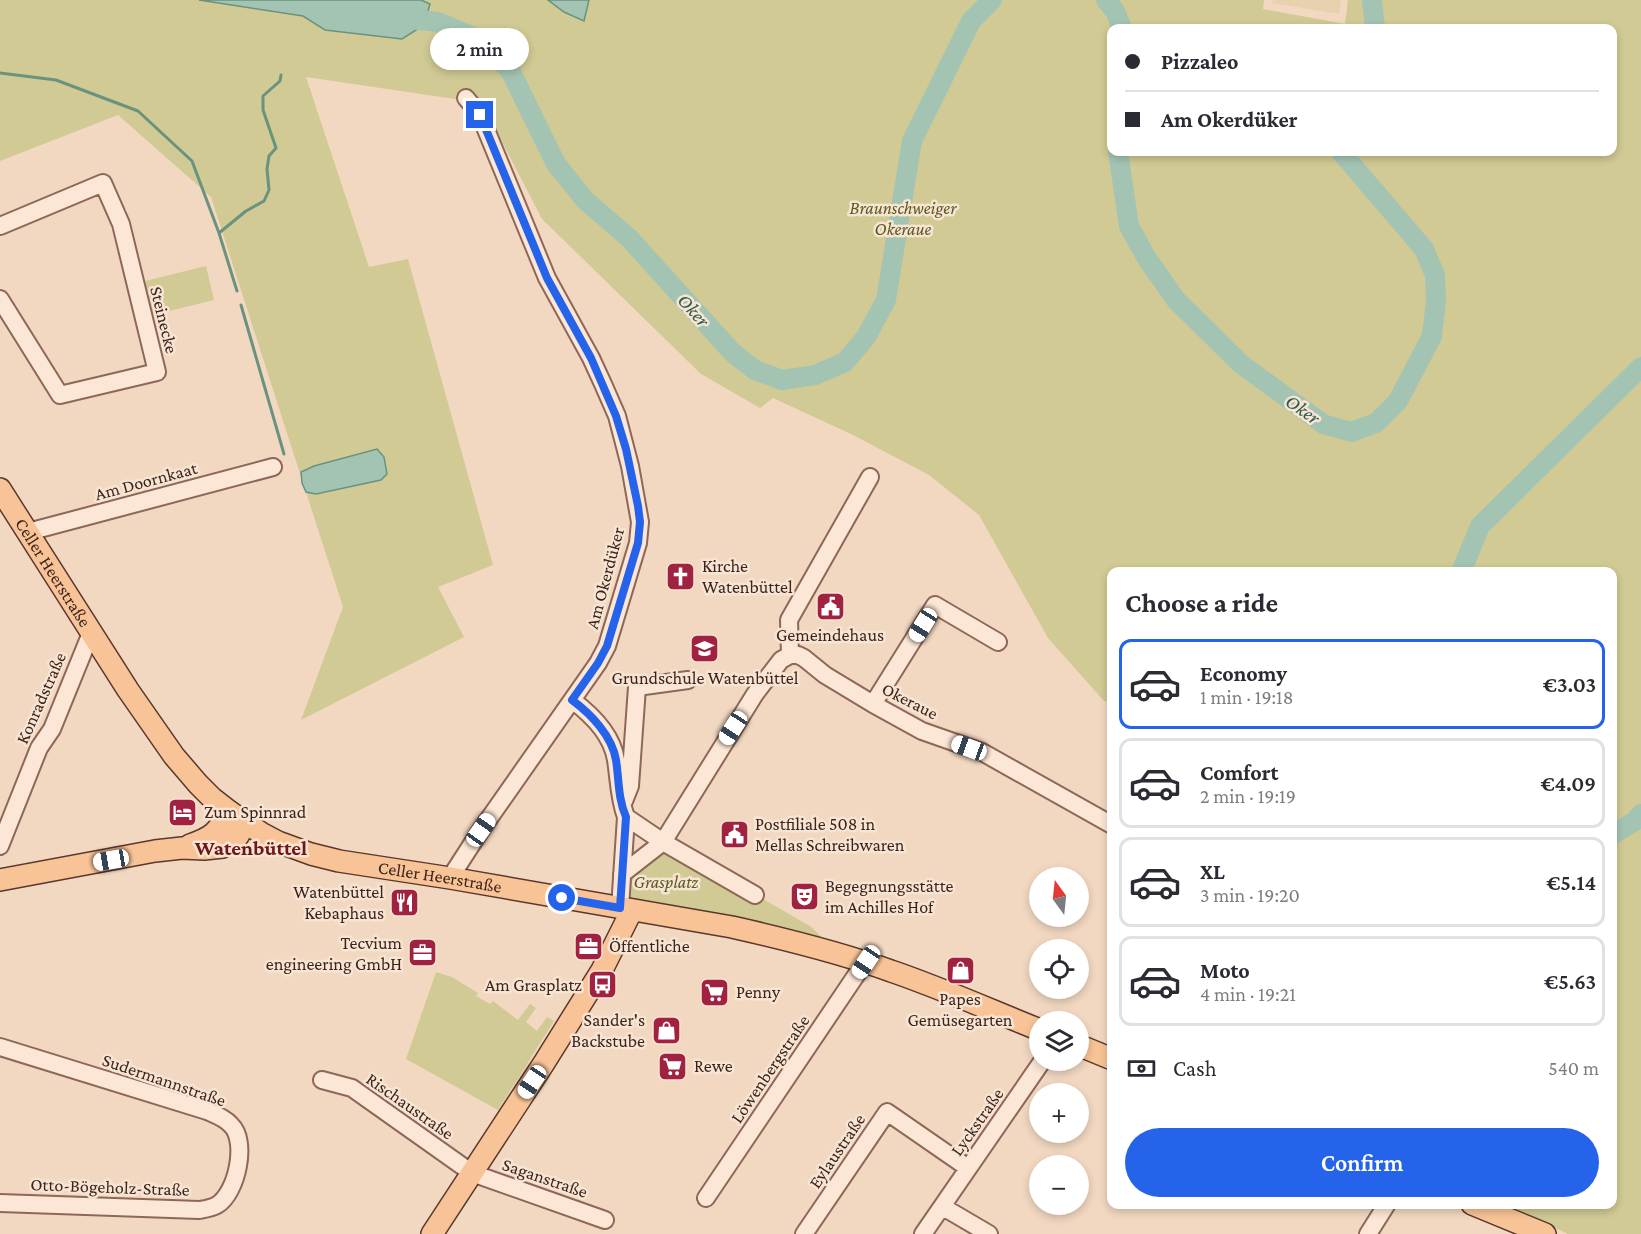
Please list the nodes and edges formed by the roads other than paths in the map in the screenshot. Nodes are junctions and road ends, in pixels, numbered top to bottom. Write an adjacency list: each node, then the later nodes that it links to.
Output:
1 (466, 98): 12 (street, Am Okerdüker)
2 (0, 226): 3 (street, Steinecke)
3 (0, 299)
4 (273, 467): 7 (street, Am Doornkaat)
5 (870, 477): 10 (street)
6 (0, 489): 7 (main road, Celler Heerstraße)
7 (28, 532): 8 (main road, Celler Heerstraße)
8 (91, 633): 15 (main road, Celler Heerstraße); 18 (street, Konradstraße)
9 (998, 642): 13 (street)
10 (790, 655): 13 (street, Okeraue); 17 (street)
11 (688, 680): 14 (street)
12 (572, 700): 14 (street); 20 (street, Am Okerdüker)
13 (873, 704): 16 (street, Okeraue)
14 (624, 812): 17 (street); 19 (street)
15 (237, 818): 20 (main road, Celler Heerstraße); 21 (main road)
16 (1107, 822)
17 (663, 842): 19 (street); 22 (street)
18 (0, 846)
19 (622, 874): 23 (street)
20 (450, 878): 23 (main road, Celler Heerstraße)
21 (0, 880)
22 (755, 895)
23 (626, 909): 24 (main road, Celler Heerstraße); 32 (main road)
24 (866, 962): 25 (main road, Celler Heerstraße); 33 (street, Löwenbergstraße)
25 (1029, 1026)
26 (0, 1047): 35 (street, Sudermannstraße)
27 (1089, 1050): 28 (main road)
28 (1107, 1057)
29 (1035, 1071): 31 (street, Lyckstraße)
30 (322, 1080): 32 (street, Rischaustraße)
31 (969, 1168): 36 (street, Lyckstraße); 41 (street, Eylaustraße)
32 (472, 1173): 39 (street, Saganstraße); 40 (main road)
33 (706, 1198)
34 (0, 1203): 35 (street, Otto-Bögeholz-Straße)
35 (218, 1204)
36 (943, 1207): 42 (street); 43 (street)
37 (1384, 1209): 44 (street)
38 (1484, 1209): 45 (main road)
39 (604, 1220)
40 (432, 1234)
41 (804, 1234)
42 (923, 1234)
43 (989, 1234)
44 (1368, 1234)
45 (1545, 1234)

